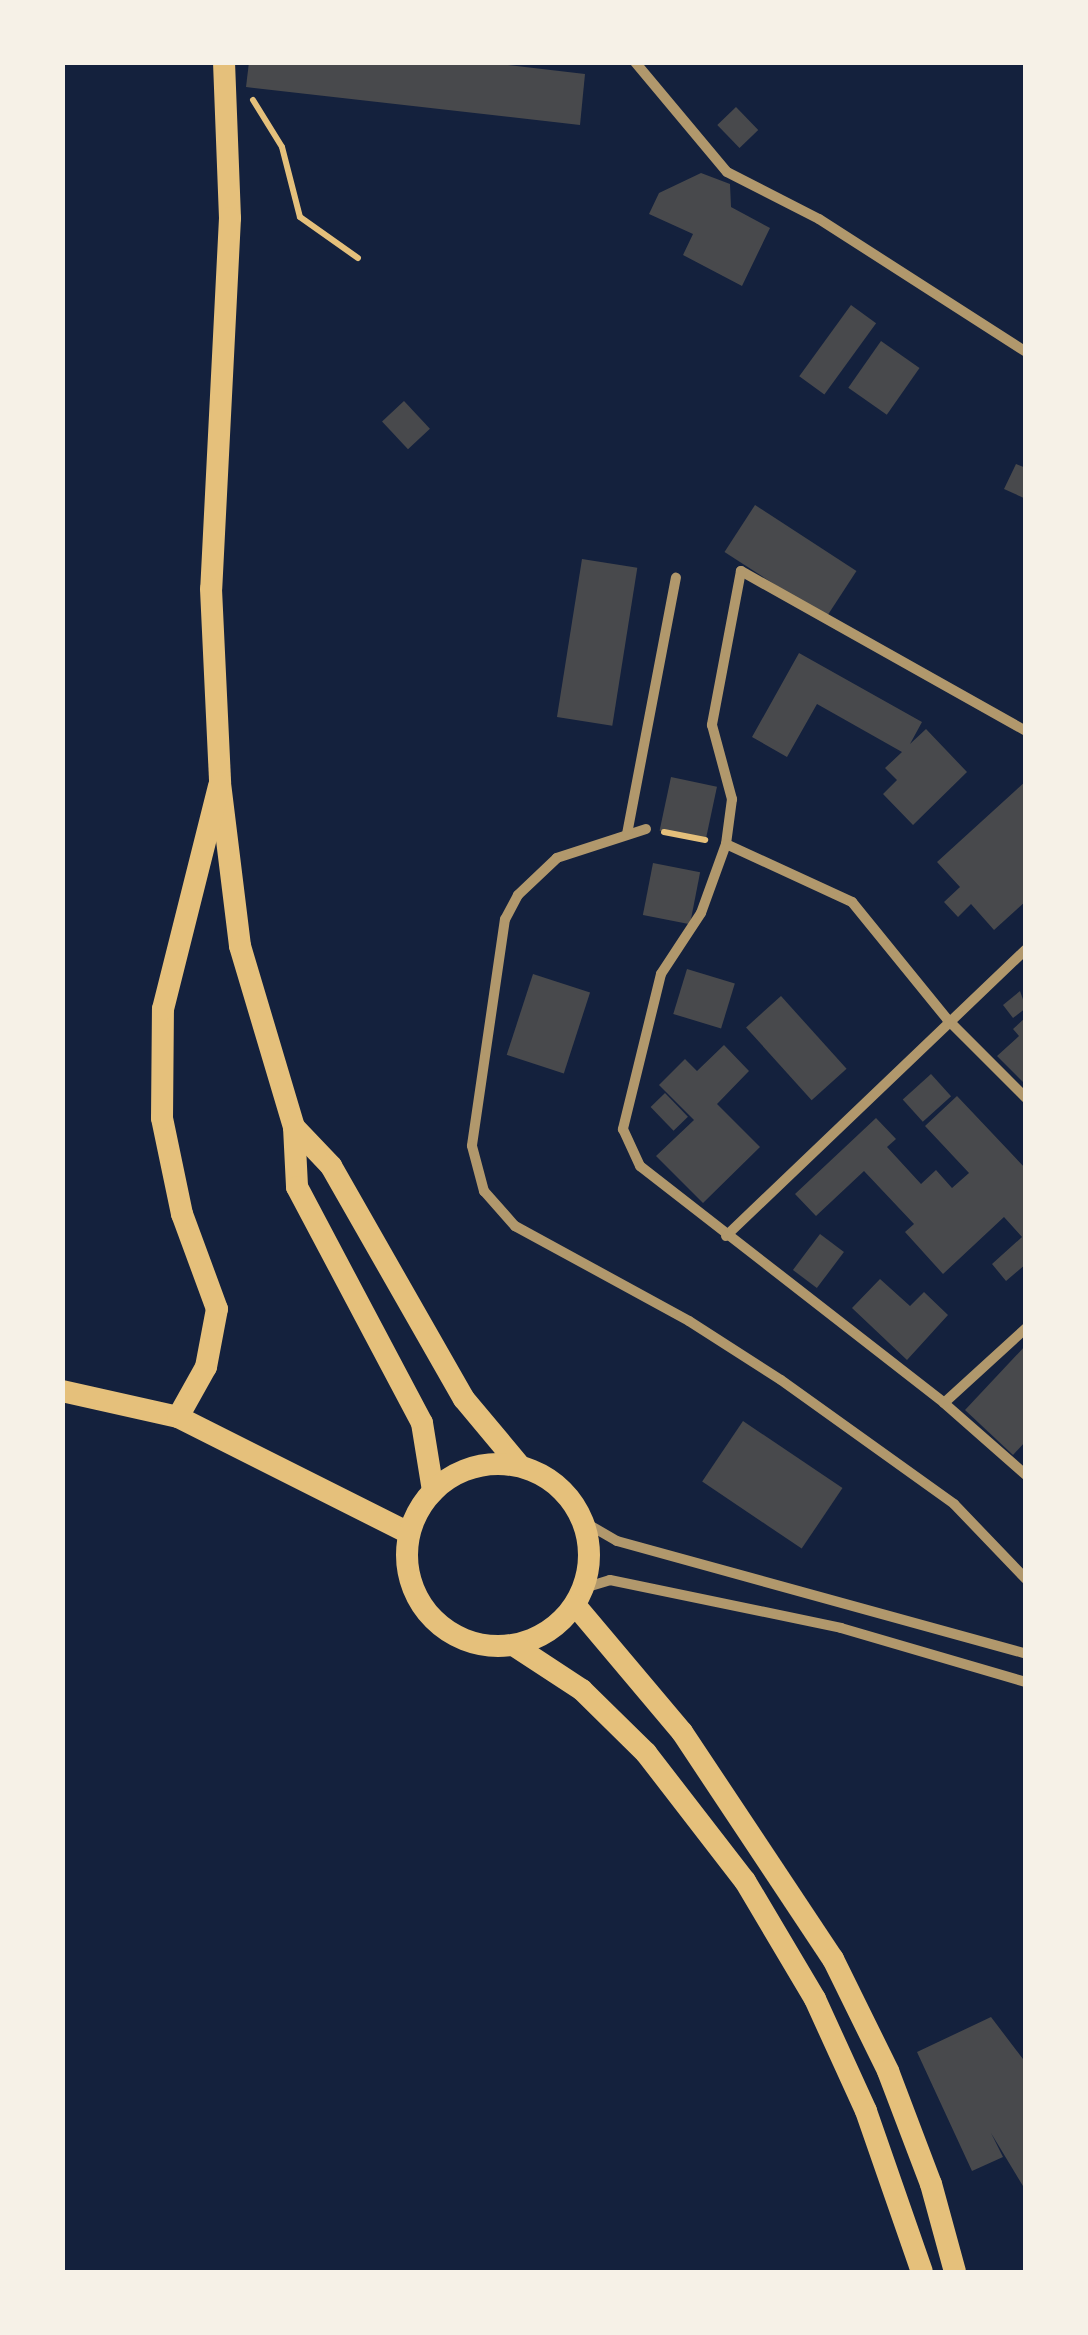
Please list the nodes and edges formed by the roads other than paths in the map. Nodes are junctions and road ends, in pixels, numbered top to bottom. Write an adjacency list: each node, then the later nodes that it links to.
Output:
1 (635, 62): 3 (street)
2 (224, 66): 7 (main road)
3 (1026, 352)
4 (676, 578): 9 (street)
5 (1021, 729): 6 (street); 10 (street)
6 (1026, 739)
7 (220, 783): 14 (main road); 19 (main road)
8 (646, 828): 9 (street)
9 (626, 834): 25 (street)
10 (726, 844): 12 (street); 15 (street)
11 (1026, 949): 12 (street)
12 (947, 1019): 13 (street); 15 (street)
13 (1026, 1098)
14 (294, 1127): 20 (main road); 22 (main road)
15 (726, 1236): 18 (street)
16 (1026, 1328): 18 (street)
17 (62, 1390): 19 (main road)
18 (944, 1403): 21 (street)
19 (178, 1417): 24 (main road)
20 (520, 1466): 22 (main road); 23 (main road)
21 (1026, 1476)
22 (433, 1491): 24 (main road)
23 (584, 1522): 26 (main road); 28 (street)
24 (409, 1533): 27 (main road)
25 (1026, 1579)
26 (579, 1597): 27 (main road); 29 (street); 31 (main road)
27 (514, 1646): 30 (main road)
28 (1026, 1654)
29 (1026, 1682)
30 (922, 2272)
31 (956, 2272)

